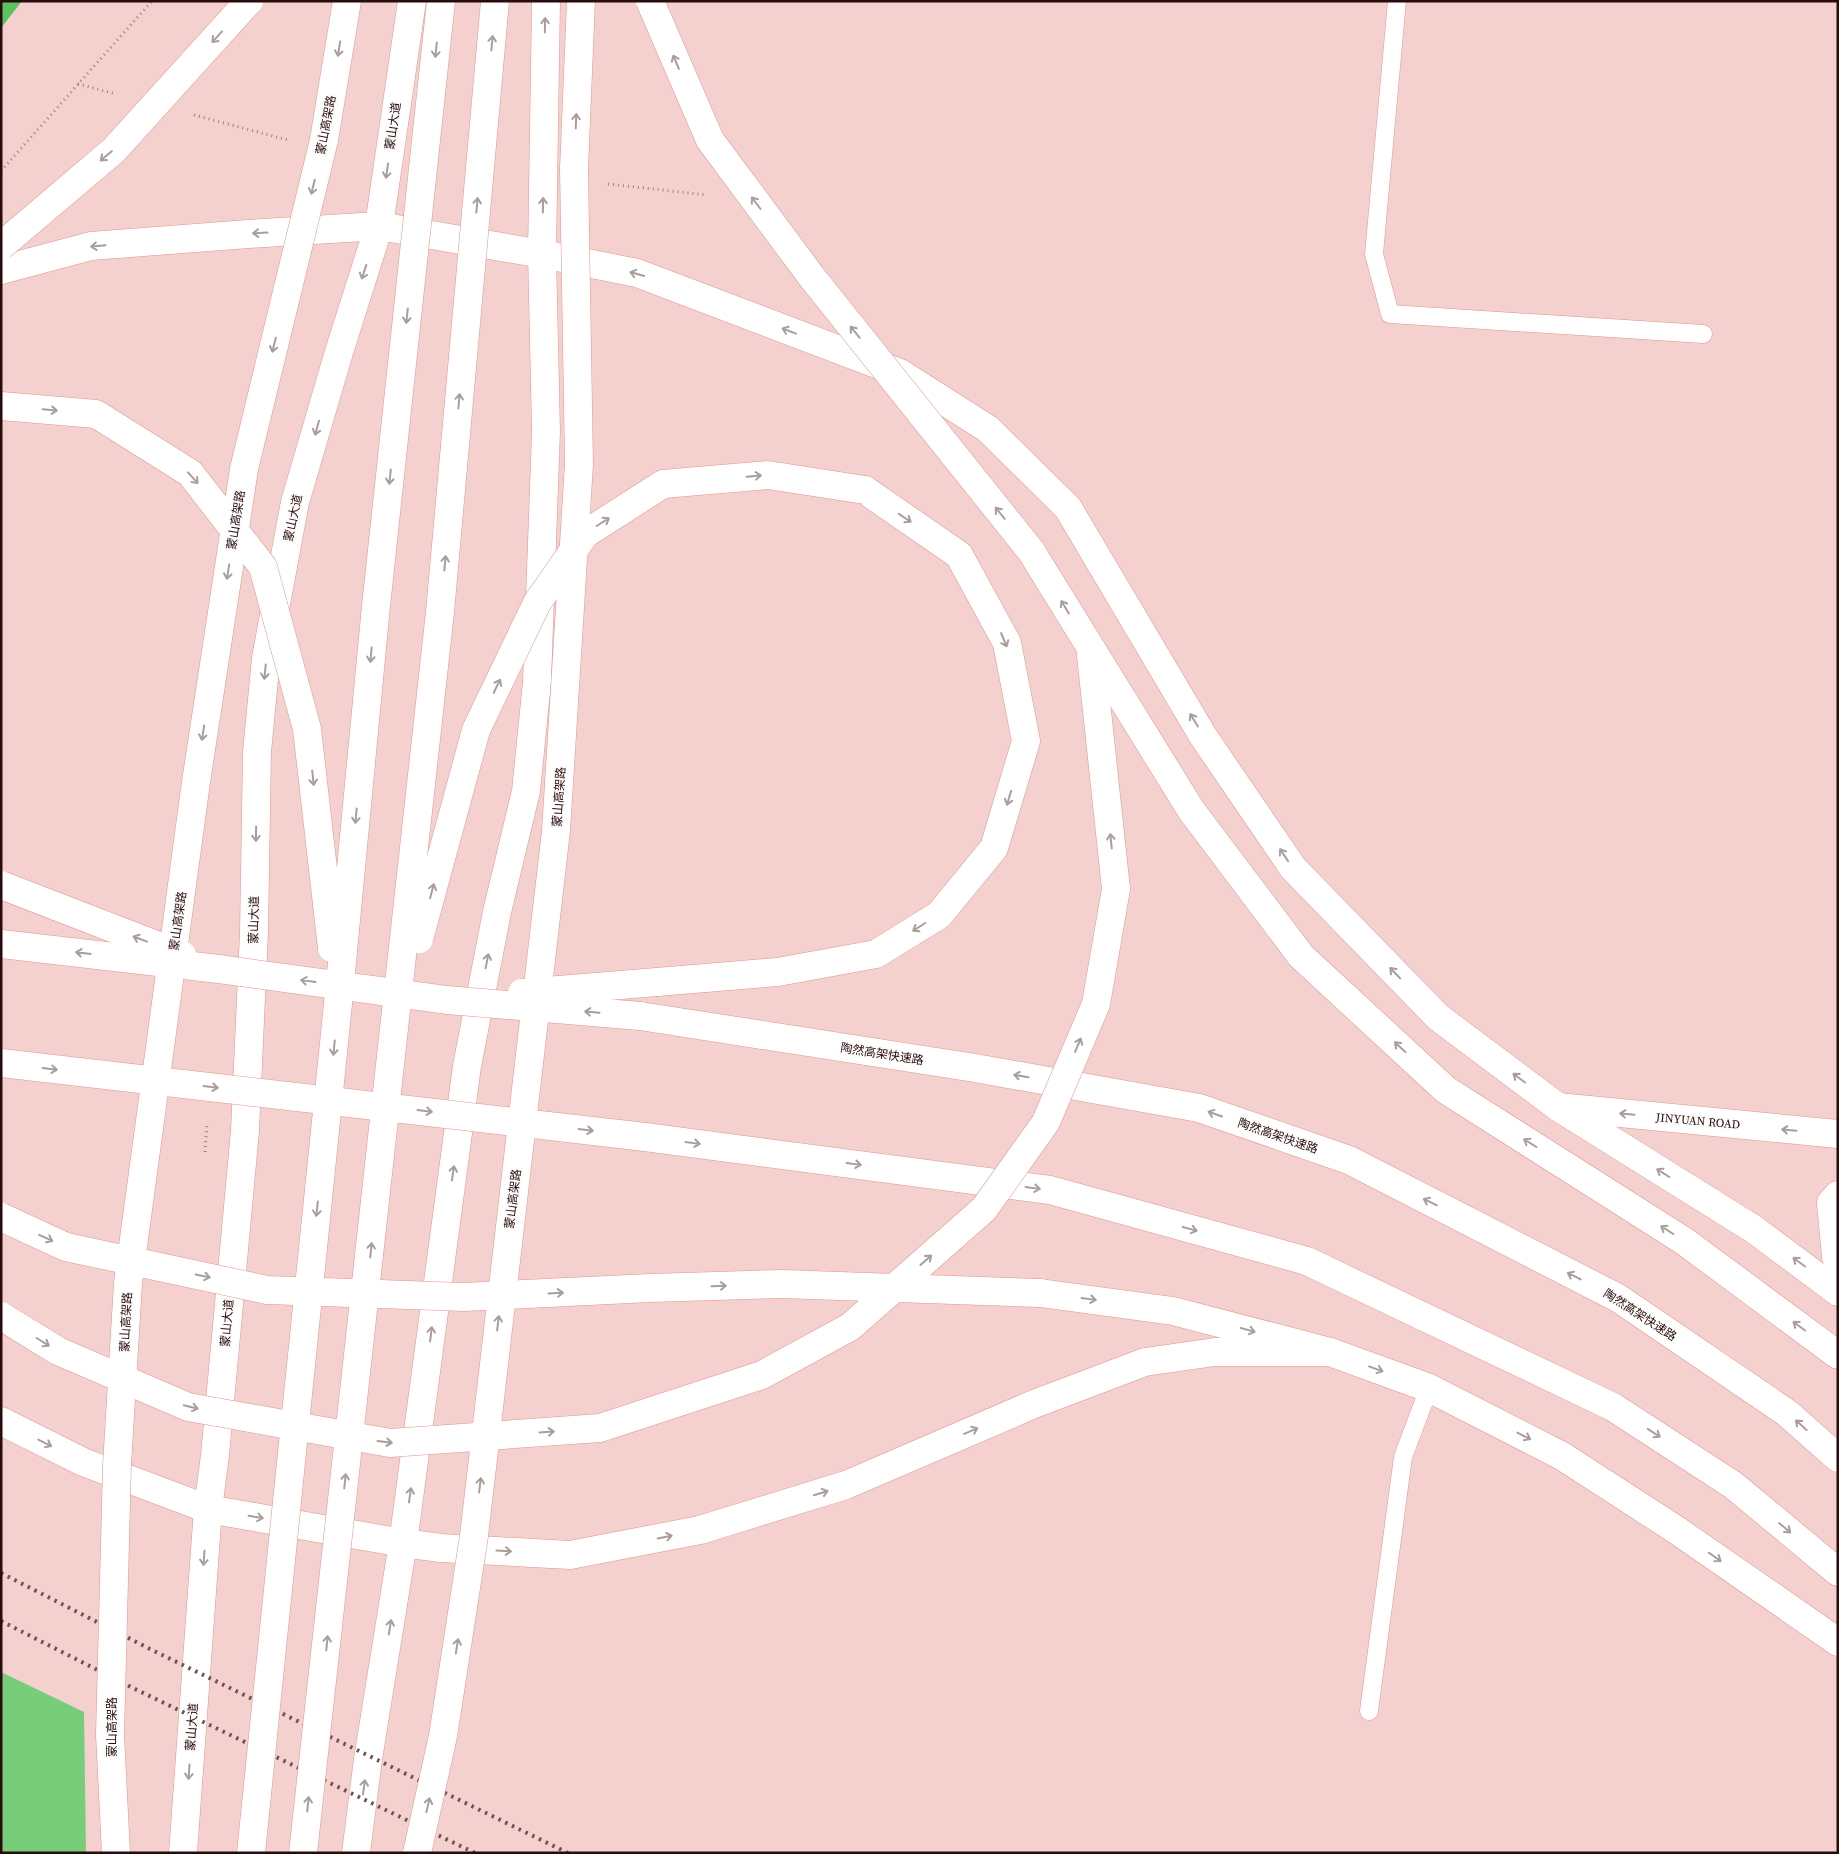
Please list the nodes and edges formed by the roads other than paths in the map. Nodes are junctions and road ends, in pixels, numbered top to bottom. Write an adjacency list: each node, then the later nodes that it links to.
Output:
1 (249, 1): 11 (main road, one-way to 11, bridge)
2 (347, 1): 41 (main road, 蒙山高架路, one-way to 41, bridge)
3 (412, 1): 10 (main road, 蒙山大道, one-way to 10)
4 (441, 1): 21 (main road, one-way to 21, bridge)
5 (495, 1): 22 (main road, one-way to 5, bridge)
6 (546, 1): 12 (main road, one-way to 6)
7 (581, 1): 46 (main road, 蒙山高架路, one-way to 7, bridge)
8 (650, 1): 16 (main road, one-way to 8, bridge)
9 (1397, 1): 14 (lane)
10 (379, 226): 12 (main road); 13 (main road, one-way to 13); 36 (main road, 蒙山大道, one-way to 36)
11 (1, 246)
12 (542, 254): 24 (main road, one-way to 12); 37 (main road, one-way to 12)
13 (1, 270)
14 (1703, 334)
15 (1, 406): 21 (main road, one-way to 21, bridge)
16 (1090, 648): 30 (main road, one-way to 16, bridge); 32 (main road, one-way to 16)
17 (1, 885): 19 (main road, one-way to 17, bridge)
18 (1, 944): 19 (main road, one-way to 18, bridge)
19 (218, 969): 20 (main road, one-way to 19, bridge)
20 (447, 1000): 22 (main road, one-way to 20, bridge); 35 (main road, 陶然高架快速路, one-way to 20, bridge)
21 (338, 1004): 43 (main road, one-way to 43, bridge)
22 (396, 1023): 44 (main road, one-way to 22, bridge)
23 (1, 1063): 38 (main road, one-way to 38, bridge)
24 (1558, 1108): 25 (main road, JINYUAN ROAD, one-way to 24); 29 (main road, one-way to 24)
25 (1838, 1134)
26 (1838, 1195): 28 (main road)
27 (1, 1217): 31 (main road, one-way to 31, bridge)
28 (1838, 1261)
29 (1838, 1292)
30 (1, 1316)
31 (1330, 1352): 33 (main road, one-way to 33); 37 (main road, one-way to 31)
32 (1838, 1355)
33 (1429, 1388): 39 (main road, one-way to 39); 40 (lane)
34 (1, 1421): 36 (main road, one-way to 36)
35 (1838, 1458)
36 (208, 1509): 37 (main road, one-way to 37); 42 (main road, 蒙山大道, one-way to 42)
37 (404, 1543): 45 (main road, one-way to 37)
38 (1838, 1572)
39 (1838, 1642)
40 (1369, 1711)
41 (116, 1853)
42 (183, 1853)
43 (251, 1853)
44 (303, 1853)
45 (356, 1853)
46 (417, 1853)

